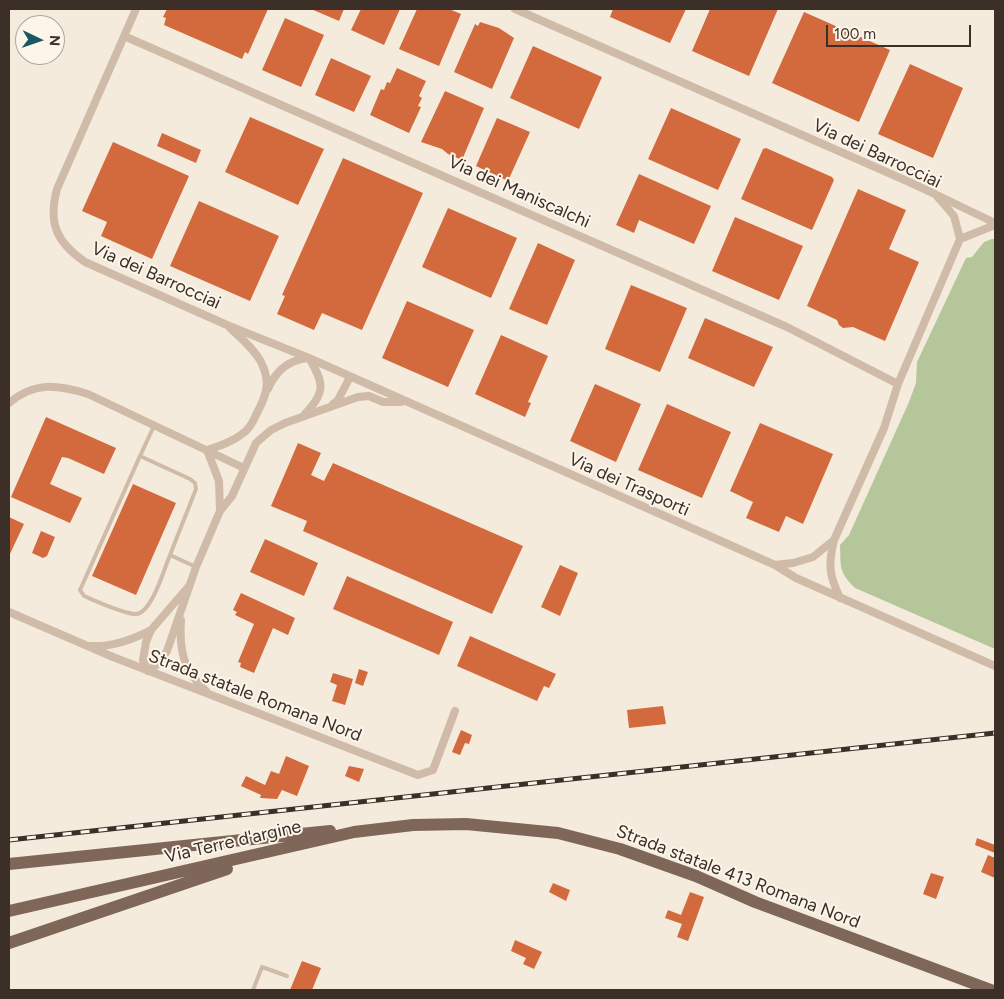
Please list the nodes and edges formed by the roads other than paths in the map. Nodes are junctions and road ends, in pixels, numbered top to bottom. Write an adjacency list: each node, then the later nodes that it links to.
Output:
1 (136, 9): 3 (street, Via dei Barrocciai)
2 (515, 9): 4 (street, Via dei Barrocciai)
3 (124, 36): 7 (street, Via dei Barrocciai); 10 (street, Via dei Maniscalchi)
4 (935, 194): 5 (street); 6 (street, Via dei Barrocciai)
5 (995, 224): 6 (street)
6 (960, 240): 10 (street)
7 (227, 325): 8 (street, Via dei Barrocciai); 11 (street)
8 (309, 358): 9 (street, Via dei Trasporti); 11 (street); 16 (street, Via dei Trasporti)
9 (350, 377): 13 (street, Via dei Trasporti); 15 (street)
10 (898, 384): 22 (street)
11 (266, 394): 18 (street)
12 (13, 397): 14 (street); 17 (street)
13 (405, 402): 15 (street, Via dei Trasporti); 24 (street, Via dei Trasporti)
14 (9, 403)
15 (330, 407): 16 (street, Via dei Trasporti)
16 (303, 416): 20 (street, Via dei Trasporti)
17 (154, 425): 18 (street); 19 (lane)
18 (207, 450): 20 (street); 21 (street)
19 (140, 456): 23 (lane); 23 (lane)
20 (244, 468): 21 (street, Via dei Trasporti)
21 (220, 511): 25 (street, Via dei Trasporti)
22 (834, 540): 24 (street); 27 (street)
23 (170, 555): 25 (lane)
24 (775, 565): 27 (street, Via dei Trasporti)
25 (196, 567): 26 (street, Via dei Trasporti)
26 (190, 586): 28 (street, Via dei Trasporti); 30 (street, Via dei Trasporti)
27 (840, 598): 32 (street, Via dei Trasporti)
28 (182, 609): 33 (street, Via dei Trasporti); 34 (street, Via dei Trasporti)
29 (9, 612): 31 (street, Strada statale Romana Nord)
30 (151, 630): 31 (street, Via dei Trasporti); 33 (street, Via dei Trasporti)
31 (86, 646): 33 (street, Strada statale Romana Nord)
32 (995, 666)
33 (148, 671): 34 (street, Strada statale Romana Nord)
34 (211, 695): 35 (street, Strada statale Romana Nord)
35 (455, 711)
36 (466, 824): 37 (main road, Via Terre d'argine); 44 (main road, Strada statale 413 Romana Nord)
37 (380, 828): 38 (main road, Via Terre d'argine); 39 (main road)
38 (289, 848): 40 (main road, Via Terre d'argine); 41 (main road)
39 (9, 864)
40 (9, 911)
41 (9, 943)
42 (287, 976): 43 (lane)
43 (253, 990)
44 (991, 990)

